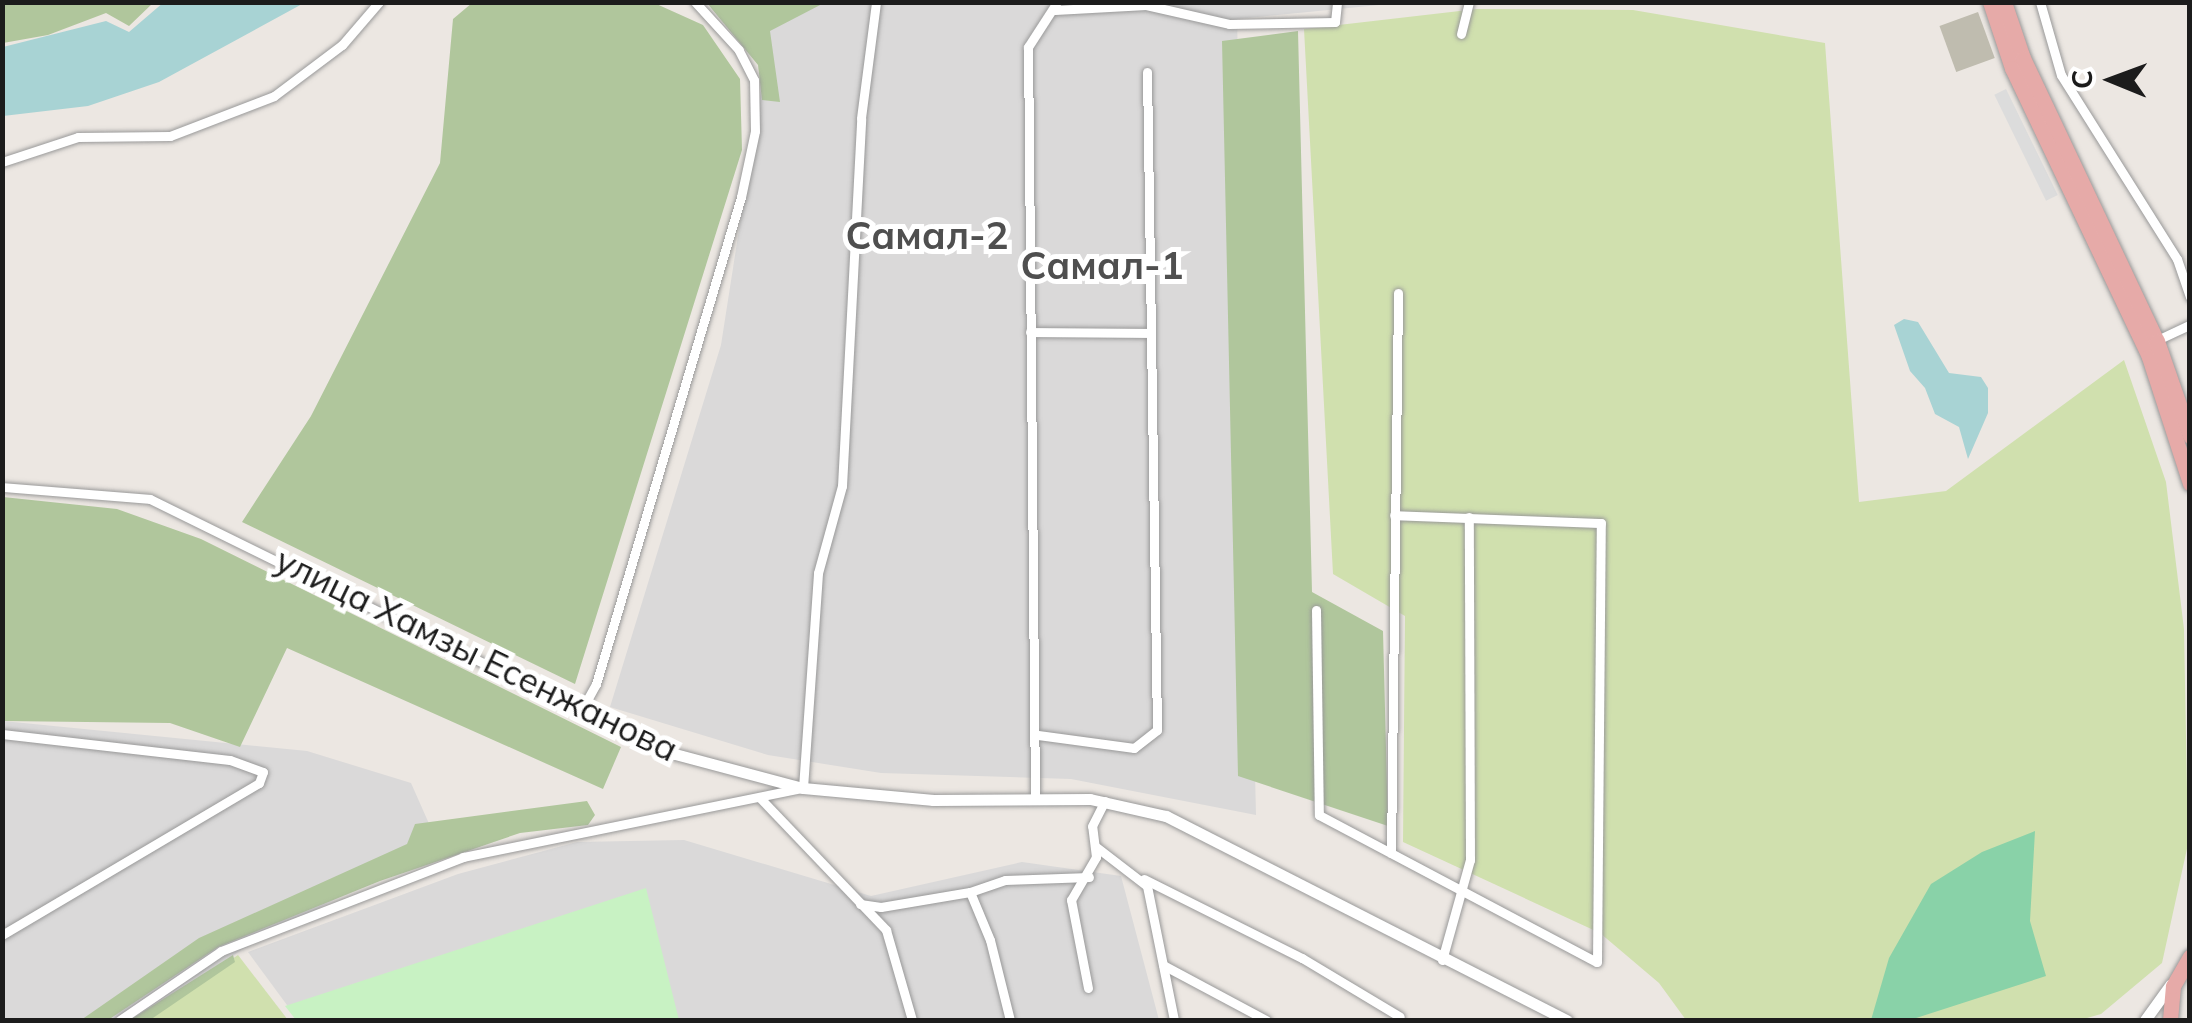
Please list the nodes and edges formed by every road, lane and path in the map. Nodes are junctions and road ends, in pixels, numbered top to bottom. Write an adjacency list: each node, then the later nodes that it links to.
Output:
1 (379, 2): 13 (street)
2 (695, 2): 26 (street)
3 (876, 2): 29 (street)
4 (1337, 2): 10 (street)
5 (1469, 2): 11 (street)
6 (1990, 2): 19 (highway)
7 (2004, 2): 19 (highway)
8 (2040, 2): 15 (street)
9 (1056, 6): 10 (street); 17 (street)
10 (1196, 8)
11 (1460, 34)
12 (1148, 72): 18 (street)
13 (2, 162)
14 (1398, 293): 23 (street)
15 (2190, 297)
16 (2190, 325): 19 (street)
17 (1030, 332): 18 (street); 28 (street)
18 (1151, 333): 28 (street)
19 (2150, 341): 20 (highway); 21 (highway)
20 (2190, 436)
21 (2190, 483)
22 (2, 486): 26 (street, улица Хамзы Есенжанова)
23 (1394, 514): 24 (street); 34 (street)
24 (1469, 517): 38 (street); 38 (street)
25 (1316, 610): 34 (street)
26 (581, 711): 29 (street, улица Хамзы Есенжанова)
27 (2, 734): 40 (street)
28 (1038, 735): 31 (street)
29 (802, 788): 30 (street); 31 (street, улица Хамзы Есенжанова)
30 (761, 799): 39 (street); 46 (street)
31 (1035, 799): 32 (street, улица Хамзы Есенжанова)
32 (1106, 801): 33 (street); 41 (street, улица Хамзы Есенжанова)
33 (1095, 846): 35 (street); 36 (street)
34 (1390, 853): 38 (street)
35 (1088, 877): 37 (street); 44 (street)
36 (1144, 879): 43 (street); 45 (street)
37 (970, 892): 39 (street); 48 (street)
38 (1464, 894): 41 (street)
39 (858, 904): 47 (street)
40 (2, 935)
41 (1442, 960): 51 (street, улица Хамзы Есенжанова)
42 (2186, 963): 52 (street); 53 (highway)
43 (1163, 964): 49 (street); 50 (street)
44 (1088, 988)
45 (1400, 1017)
46 (120, 1020)
47 (912, 1020)
48 (1010, 1020)
49 (1174, 1020)
50 (1266, 1020)
51 (1567, 1020)
52 (2145, 1020)
53 (2170, 1020)

